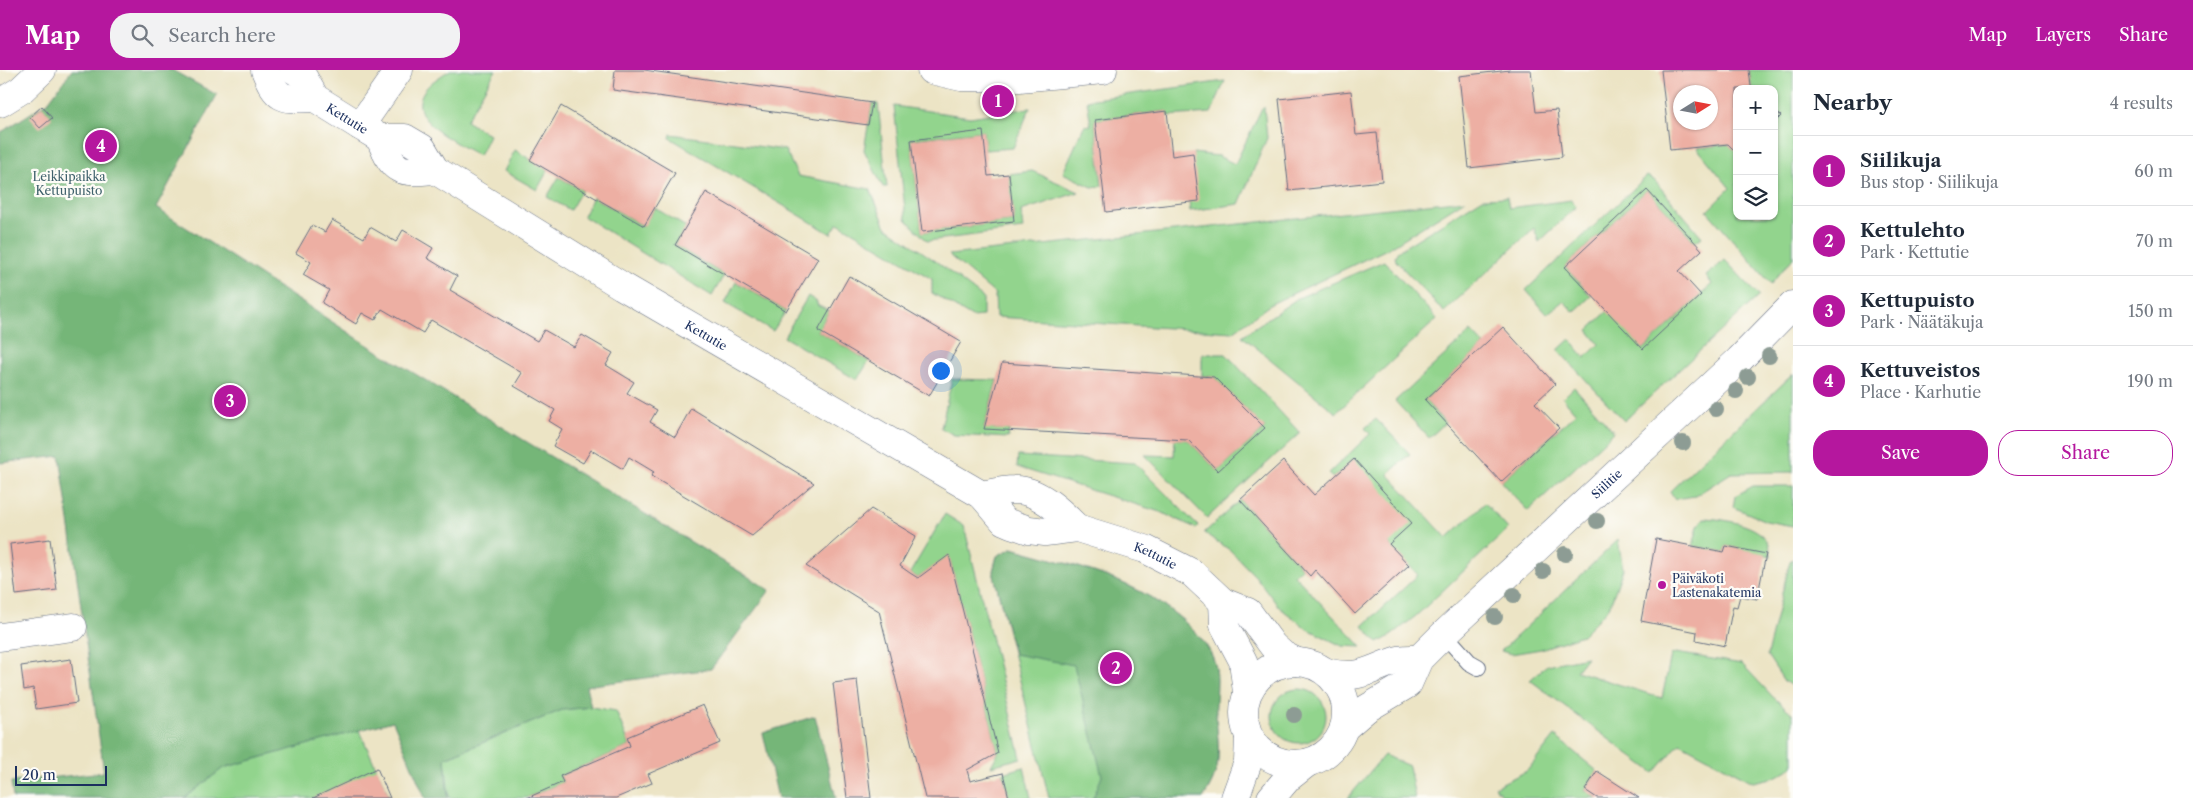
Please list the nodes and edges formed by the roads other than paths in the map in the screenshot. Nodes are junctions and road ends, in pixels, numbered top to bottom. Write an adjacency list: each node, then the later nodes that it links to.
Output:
1 (42, 70): 8 (street)
2 (265, 70): 7 (street, Kettutie)
3 (294, 70): 7 (street, Kettutie)
4 (399, 70): 9 (street)
5 (931, 70): 6 (street)
6 (1103, 70)
7 (315, 98): 9 (street, Kettutie)
8 (0, 103)
9 (370, 132): 11 (street, Kettutie)
10 (1793, 305): 13 (street, Siilitie)
11 (1223, 602): 16 (street, Kettutie); 19 (street)
12 (73, 627): 14 (street)
13 (1444, 634): 15 (street, Siilitie); 17 (lane)
14 (0, 637)
15 (1418, 659): 18 (street); 20 (street, Siilitie)
16 (1298, 662): 18 (street); 19 (street)
17 (1478, 667)
18 (1326, 672): 20 (street)
19 (1247, 692): 21 (street)
20 (1344, 728): 22 (street)
21 (1249, 737): 22 (street); 23 (street)
22 (1307, 763): 24 (street)
23 (1235, 798)
24 (1271, 798)

